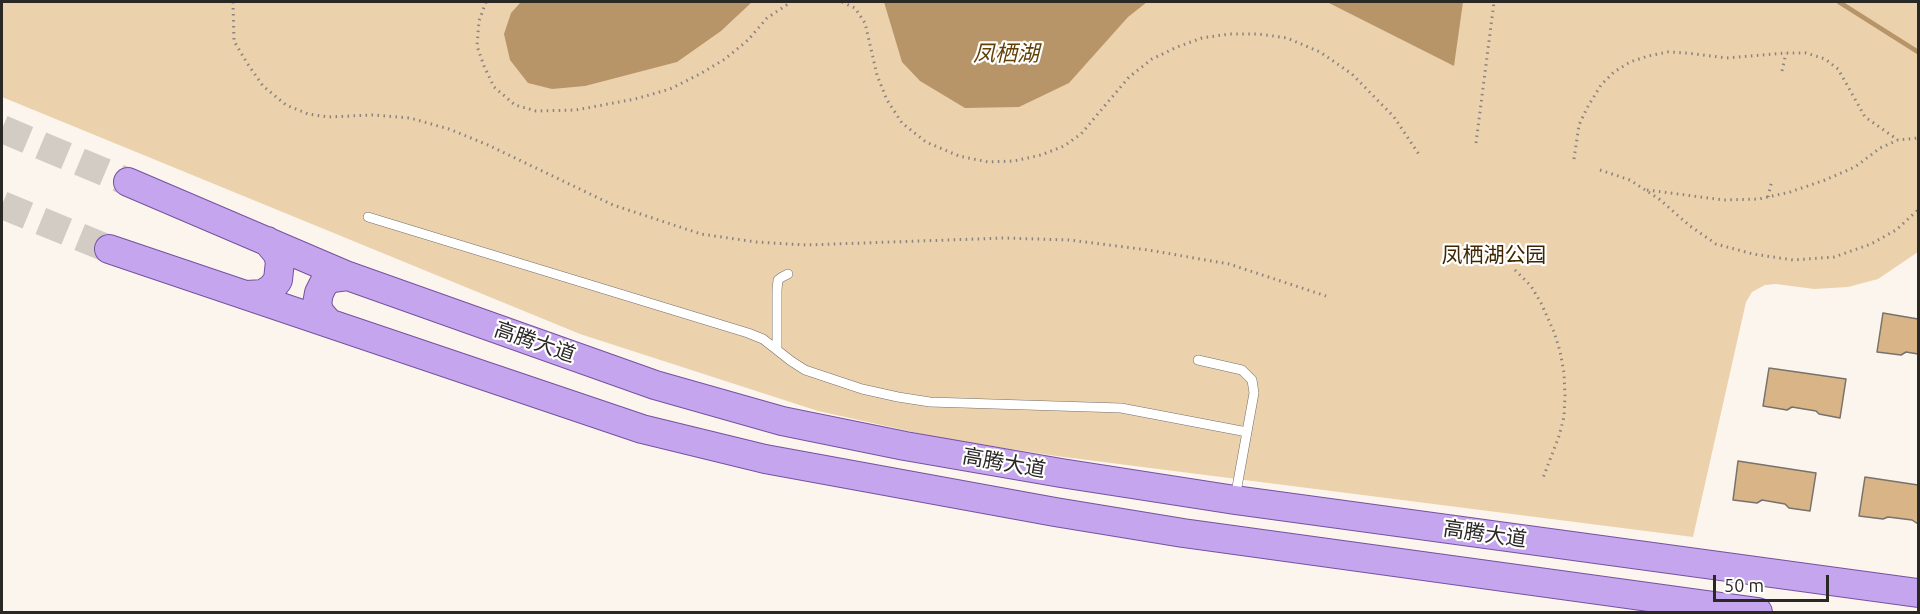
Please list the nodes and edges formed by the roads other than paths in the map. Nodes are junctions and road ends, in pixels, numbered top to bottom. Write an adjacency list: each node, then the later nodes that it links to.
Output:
1 (128, 182): 3 (main road, 高腾大道)
2 (368, 217): 9 (lane)
3 (267, 241): 6 (main road, 高腾大道); 7 (main road)
4 (109, 249): 7 (main road, 高腾大道)
5 (788, 274): 9 (lane)
6 (348, 276): 8 (main road); 12 (main road, 高腾大道)
7 (247, 295): 8 (main road, 高腾大道)
8 (327, 321): 14 (main road, 高腾大道)
9 (777, 349): 11 (lane)
10 (1198, 360): 11 (lane)
11 (1247, 432): 12 (lane)
12 (1235, 500): 13 (main road, 高腾大道)
13 (1918, 593)
14 (1758, 612)

